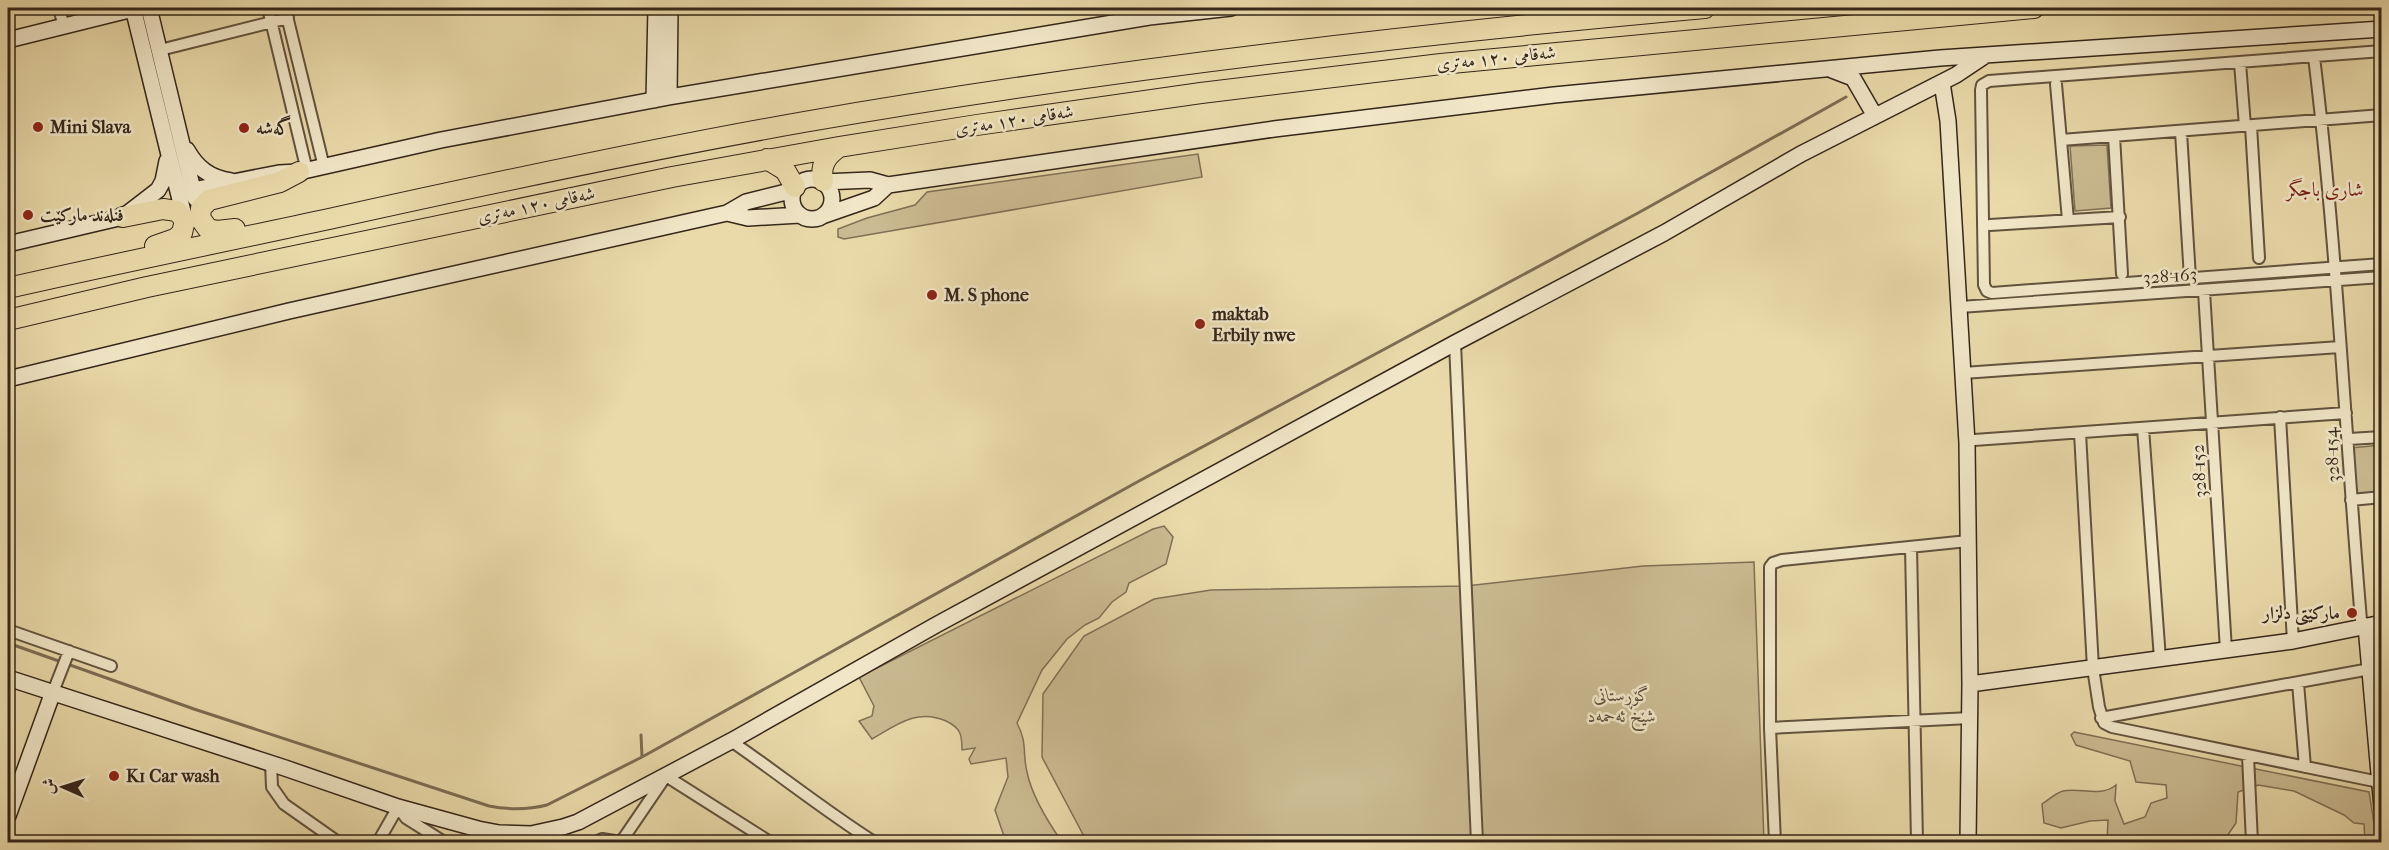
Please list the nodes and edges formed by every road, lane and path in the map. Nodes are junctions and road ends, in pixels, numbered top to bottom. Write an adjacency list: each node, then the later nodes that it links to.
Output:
1 (59, 8): 12 (street)
2 (133, 8): 12 (street); 24 (street)
3 (149, 8): 15 (street)
4 (268, 8): 11 (street)
5 (656, 8): 25 (street)
6 (670, 8): 25 (street)
7 (1231, 8): 25 (street)
8 (1705, 8): 52 (highway, شەقامی ١٢٠ مەتری)
9 (2034, 8): 37 (highway, شەقامی ١٢٠ مەتری)
10 (287, 13): 11 (street); 39 (street)
11 (272, 22): 15 (street); 40 (street)
12 (64, 27): 14 (street)
13 (2382, 29): 17 (street)
14 (8, 40)
15 (160, 50): 23 (street)
16 (2382, 51): 18 (street)
17 (1983, 57): 20 (street); 21 (street)
18 (2314, 57): 19 (street); 30 (street, 328-154)
19 (2240, 63): 31 (street); 66 (street)
20 (1827, 68): 28 (street); 43 (street)
21 (1942, 82): 28 (street); 68 (street)
22 (2056, 84): 35 (street)
23 (169, 86): 24 (street); 26 (street)
24 (153, 92): 27 (street)
25 (662, 99): 39 (street)
26 (173, 105): 27 (street); 36 (street)
27 (157, 108): 34 (street)
28 (1875, 116): 70 (street)
29 (2382, 116): 30 (street)
30 (2322, 120): 31 (street); 59 (street, 328-154)
31 (2248, 126): 32 (street); 56 (street)
32 (2181, 132): 33 (street); 62 (street)
33 (2114, 136): 35 (street); 50 (street)
34 (165, 140): 49 (street); 53 (street)
35 (2061, 140): 51 (street)
36 (182, 141): 41 (street); 45 (street)
37 (839, 147): 38 (highway, شەقامی ١٢٠ مەتری); 42 (highway)
38 (767, 159): 44 (highway); 69 (highway, شەقامی ١٢٠ مەتری)
39 (324, 167): 40 (street)
40 (303, 172): 41 (street); 53 (highway)
41 (234, 182): 45 (street)
42 (823, 182): 43 (street); 44 (street); 48 (street)
43 (888, 185): 48 (street)
44 (794, 188): 46 (street); 47 (street)
45 (193, 190): 53 (street)
46 (727, 213): 47 (street); 74 (street)
47 (800, 215): 48 (street)
48 (825, 215)
49 (123, 217): 53 (highway); 55 (street)
50 (2120, 217): 51 (street); 60 (street)
51 (2068, 220): 54 (street)
52 (315, 222): 53 (highway); 57 (highway, شەقامی ١٢٠ مەتری)
53 (193, 225): 57 (highway)
54 (1990, 225)
55 (8, 244)
56 (2259, 258)
57 (120, 262): 64 (highway, شەقامی ١٢٠ مەتری)
58 (2382, 264): 59 (street)
59 (2334, 267): 62 (street); 63 (street, 328-154)
60 (2122, 274)
61 (2382, 277): 63 (street, 328-163)
62 (2190, 278): 66 (street)
63 (2336, 281): 65 (street, 328-163); 71 (street, 328-154)
64 (8, 288)
65 (2204, 291): 67 (street, 328-163); 72 (street, 328-152)
66 (2001, 292): 67 (street)
67 (2002, 305): 68 (street, 328-163)
68 (1960, 307): 73 (street)
69 (8, 320)
70 (1455, 343): 106 (street); 122 (street)
71 (2340, 347): 72 (street); 75 (street, 328-154)
72 (2208, 355): 73 (street); 77 (street, 328-152)
73 (1964, 373): 85 (street)
74 (8, 379)
75 (2346, 413): 76 (street); 81 (street, 328-154)
76 (2280, 417): 77 (street); 90 (street)
77 (2212, 422): 78 (street); 92 (street, 328-152)
78 (2143, 428): 79 (street); 94 (street)
79 (2080, 433): 82 (street); 96 (street)
80 (2382, 437): 81 (street)
81 (2349, 439): 84 (street, 328-154)
82 (1974, 440)
83 (2382, 497): 84 (street)
84 (2351, 500): 88 (street, 328-154)
85 (1968, 541): 86 (street); 100 (street)
86 (1911, 547): 104 (street); 105 (street)
87 (2382, 623): 88 (street)
88 (2366, 626): 90 (street); 91 (street)
89 (8, 630): 93 (street)
90 (2293, 641): 92 (street)
91 (2375, 642): 97 (street)
92 (2226, 650): 94 (street)
93 (68, 654): 95 (street); 101 (street)
94 (2160, 659): 96 (street)
95 (111, 666)
96 (2093, 668): 100 (street); 102 (street)
97 (2370, 669): 99 (street); 111 (street)
98 (8, 678): 101 (street)
99 (2298, 683): 102 (street); 109 (street)
100 (1970, 684): 103 (street)
101 (53, 692): 108 (street); 114 (street)
102 (2101, 717): 107 (street)
103 (1970, 718): 104 (street); 125 (street)
104 (1916, 721): 105 (street); 124 (street)
105 (1770, 728): 123 (street)
106 (731, 741): 110 (street); 121 (street)
107 (2248, 756): 109 (street); 126 (street)
108 (271, 764): 112 (street); 116 (street)
109 (2305, 767): 111 (street)
110 (666, 776): 112 (street); 115 (street); 120 (street)
111 (2379, 782): 113 (street)
112 (398, 807): 117 (street); 118 (street)
113 (2382, 808)
114 (8, 816)
115 (621, 842): 119 (street)
116 (338, 843)
117 (378, 843)
118 (444, 843)
119 (596, 843)
120 (770, 843)
121 (874, 843)
122 (1477, 843)
123 (1774, 843)
124 (1917, 843)
125 (1968, 843)
126 (2252, 843)

